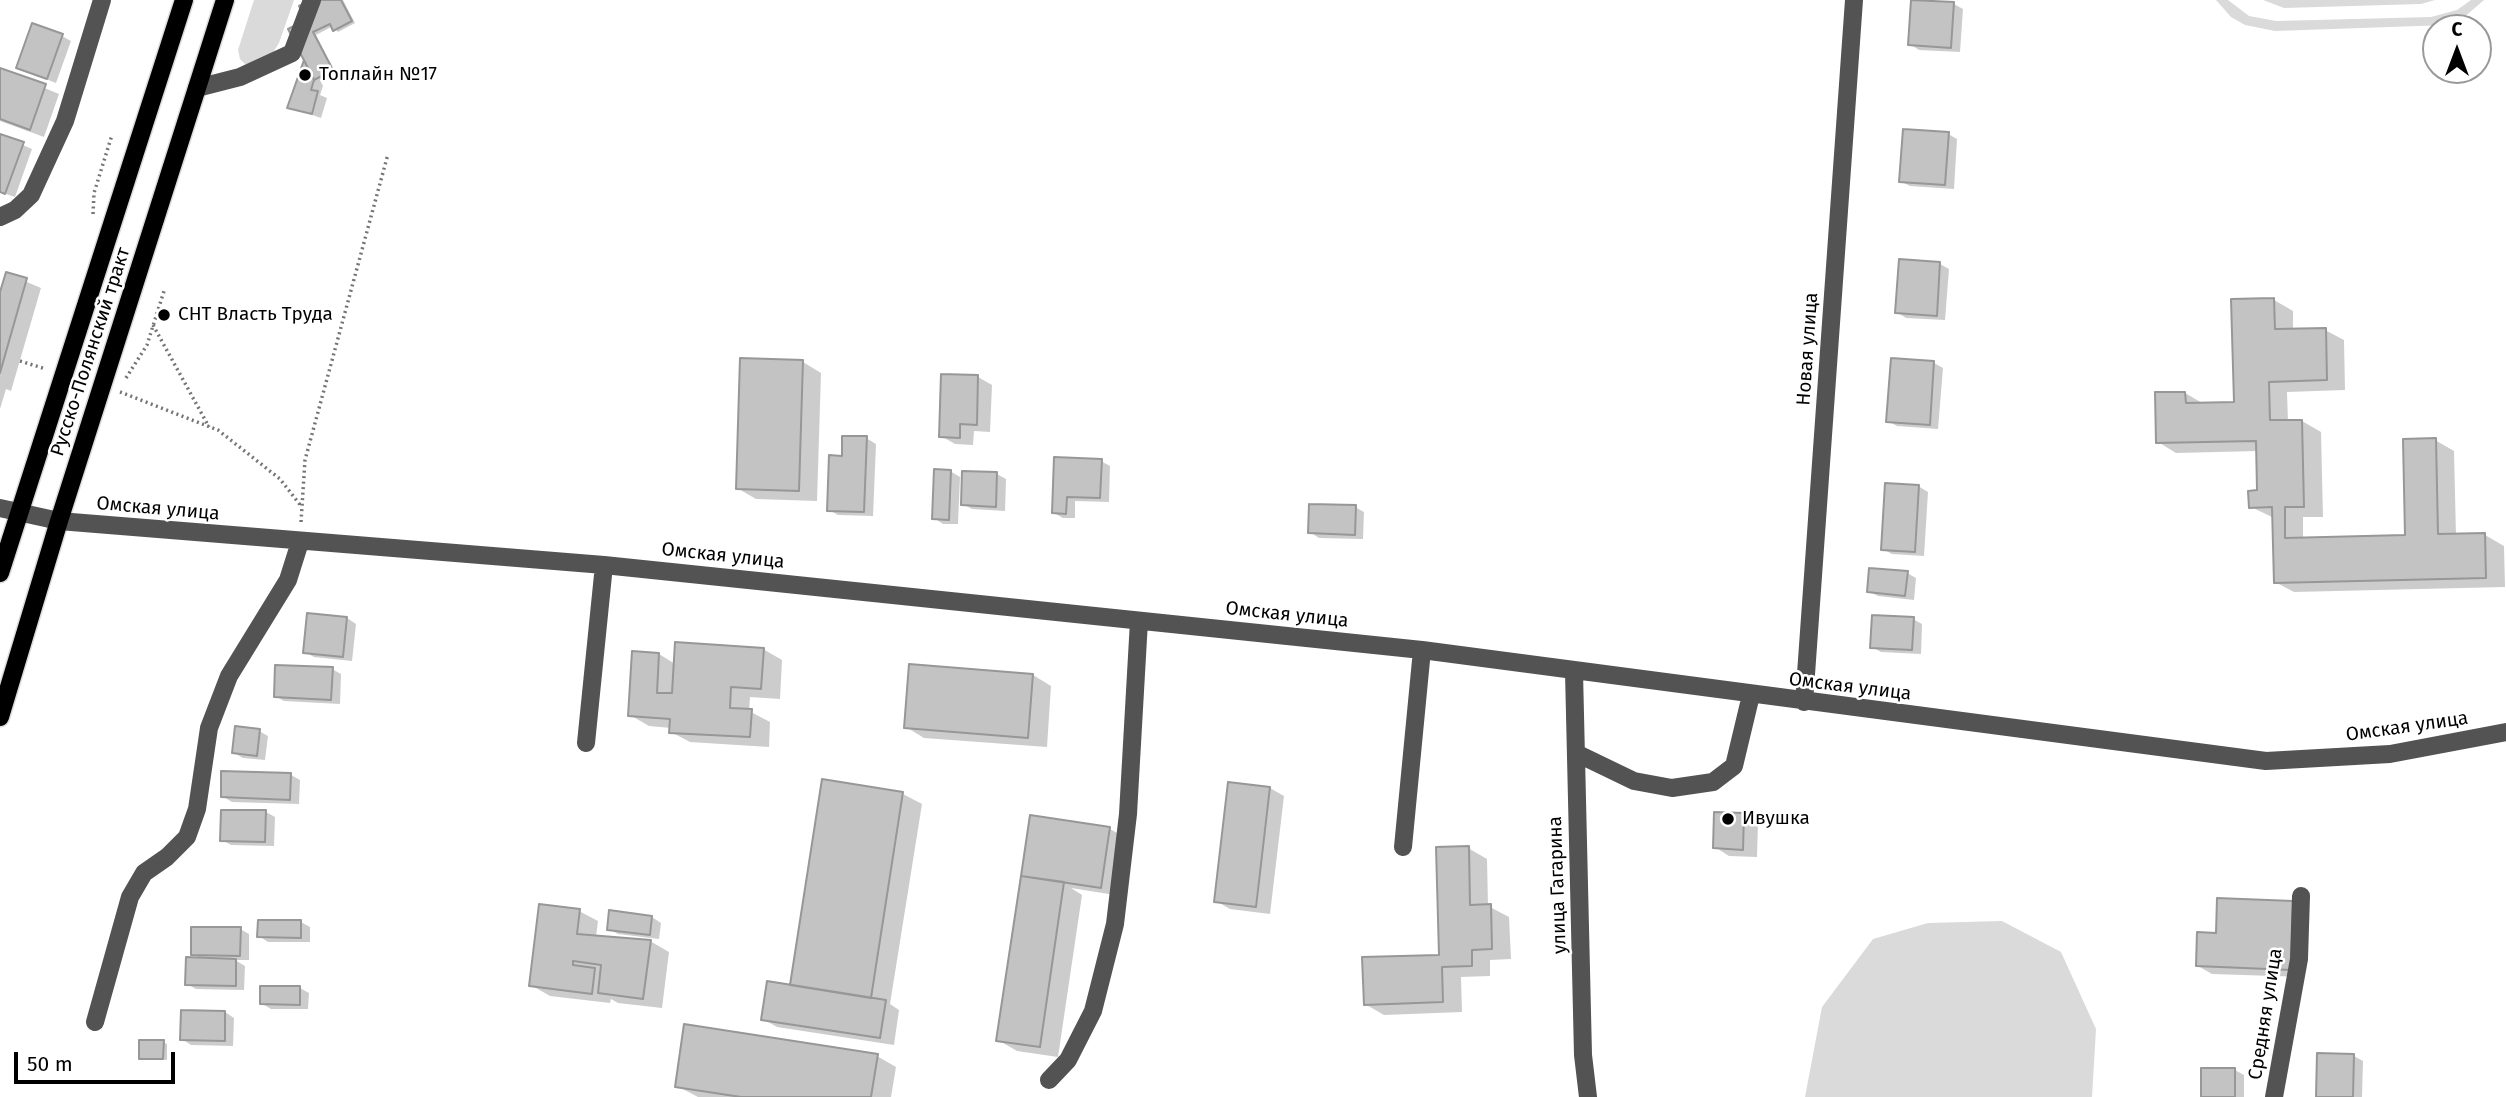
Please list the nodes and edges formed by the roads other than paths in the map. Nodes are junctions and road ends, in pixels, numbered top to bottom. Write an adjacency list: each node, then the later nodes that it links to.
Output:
1 (102, 0): 7 (street)
2 (184, 0): 9 (main road, Русско-Полянский тракт)
3 (225, 0): 6 (main road, Русско-Полянский тракт)
4 (312, 0): 6 (street)
5 (1854, 0): 18 (street, Новая улица)
6 (197, 88): 10 (main road, Русско-Полянский тракт)
7 (0, 217)
8 (0, 508): 9 (street, Омская улица)
9 (19, 513): 10 (street, Омская улица); 13 (main road, Русско-Полянский тракт)
10 (59, 521): 11 (street, Омская улица); 19 (main road, Русско-Полянский тракт)
11 (300, 542): 12 (street, Омская улица); 25 (street)
12 (604, 565): 14 (street, Омская улица); 21 (street)
13 (0, 573)
14 (1139, 621): 15 (street, Омская улица); 26 (street)
15 (1422, 650): 16 (street, Омская улица); 23 (street)
16 (1574, 672): 17 (street, Омская улица); 22 (street, улица Гагарина)
17 (1751, 695): 18 (street, Омская улица); 22 (street)
18 (1804, 702): 20 (street, Омская улица)
19 (0, 717)
20 (2506, 732)
21 (586, 743)
22 (1576, 754): 27 (street, улица Гагарина)
23 (1403, 847)
24 (2301, 896): 28 (street, Средняя улица)
25 (95, 1022)
26 (1049, 1080)
27 (1588, 1097)
28 (2274, 1097)

